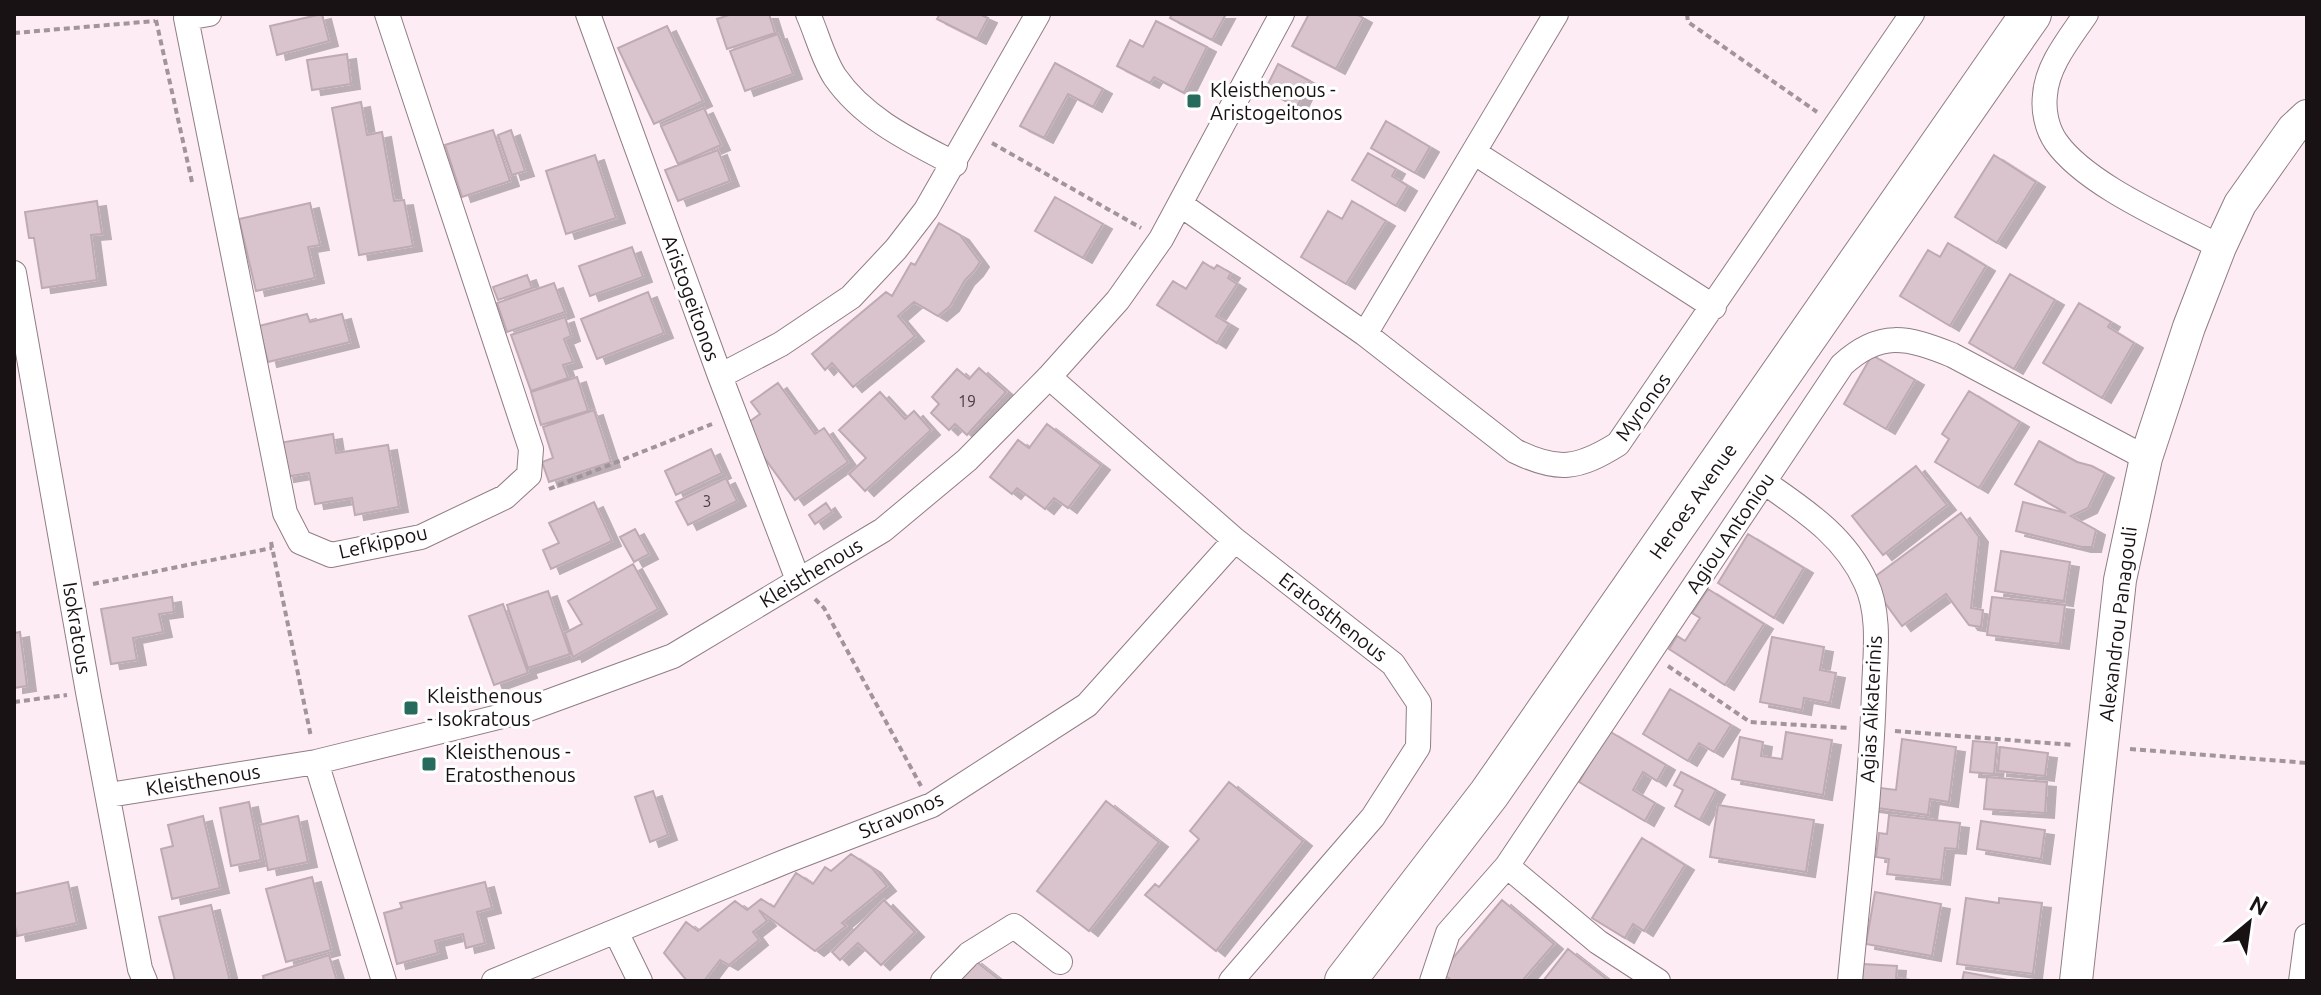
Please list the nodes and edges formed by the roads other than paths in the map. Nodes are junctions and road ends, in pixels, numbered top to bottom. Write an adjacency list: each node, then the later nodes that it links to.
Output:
1 (387, 14): 10 (street, Lefkippou)
2 (588, 14): 19 (street, Aristogeitonos)
3 (808, 14): 13 (street)
4 (1038, 14): 13 (street)
5 (1282, 14): 14 (street, Kleisthenous)
6 (1556, 14): 12 (street)
7 (1912, 14): 17 (street, Myronos)
8 (2031, 14): 38 (main road, Heroes Avenue)
9 (2086, 14): 15 (street)
10 (197, 16)
11 (2307, 116): 15 (street, Alexandrou Panagouli)
12 (1475, 153): 17 (street); 18 (street)
13 (955, 164): 19 (street)
14 (1180, 204): 18 (street, Myronos); 20 (street, Kleisthenous)
15 (2220, 247): 21 (street, Alexandrou Panagouli)
16 (14, 273): 26 (street, Isokratous)
17 (1714, 307): 18 (street, Myronos)
18 (1365, 334)
19 (720, 376): 24 (street, Aristogeitonos)
20 (1049, 377): 23 (street, Eratosthenous); 24 (street, Kleisthenous)
21 (2146, 458): 22 (street, Agiou Antoniou); 42 (street, Alexandrou Panagouli)
22 (1764, 482): 27 (street, Agiou Antoniou); 41 (street, Agias Aikaterinis)
23 (1235, 540): 28 (street, Stravonos); 37 (street, Eratosthenous)
24 (798, 580): 25 (street, Kleisthenous)
25 (316, 762): 26 (street, Kleisthenous); 33 (street)
26 (109, 795): 32 (street, Isokratous)
27 (1507, 866): 39 (street, Agiou Antoniou); 40 (street)
28 (616, 932): 34 (street, Stravonos); 35 (street)
29 (2307, 936): 31 (street)
30 (1060, 962): 36 (street)
31 (2304, 972)
32 (145, 981)
33 (384, 981)
34 (494, 981)
35 (640, 981)
36 (943, 981)
37 (1231, 981)
38 (1345, 981)
39 (1432, 981)
40 (1658, 981)
41 (1850, 981)
42 (2076, 981)

